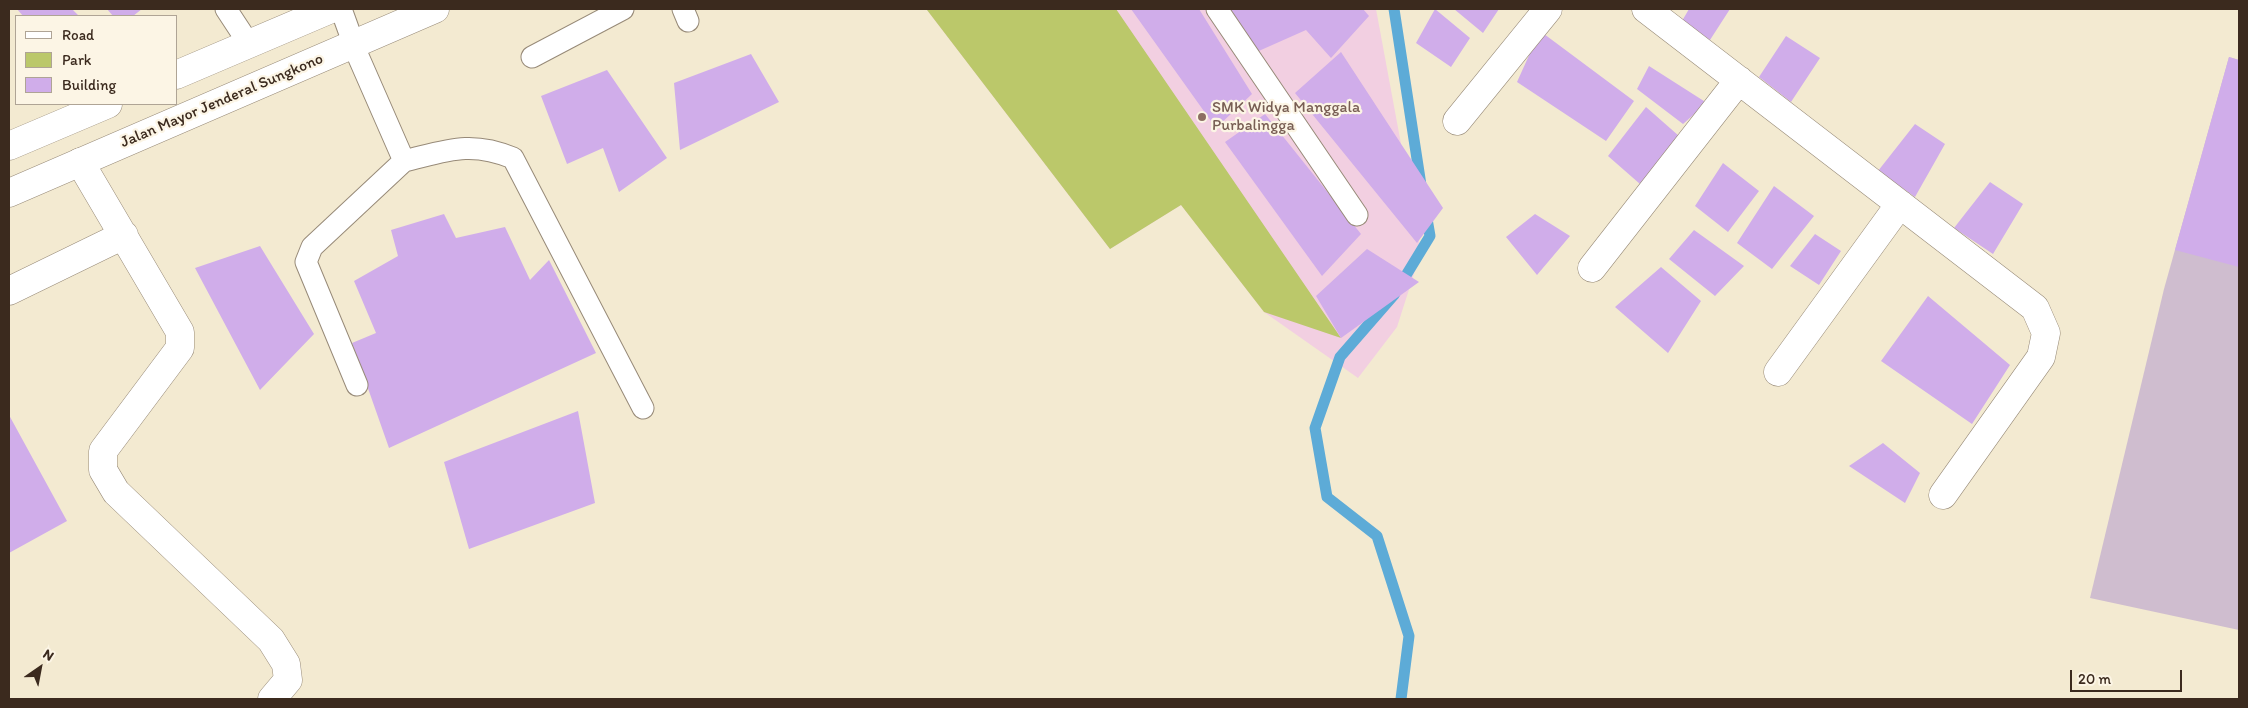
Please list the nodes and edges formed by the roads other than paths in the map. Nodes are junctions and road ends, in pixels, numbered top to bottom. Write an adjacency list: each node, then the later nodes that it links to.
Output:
1 (226, 9): 9 (lane)
2 (331, 9): 9 (street)
3 (341, 9): 10 (lane)
4 (434, 9): 10 (street, Jalan Mayor Jenderal Sungkono)
5 (623, 9): 11 (lane)
6 (1217, 9): 21 (lane)
7 (1548, 9): 15 (street)
8 (1646, 9): 13 (street)
9 (249, 44): 12 (street)
10 (354, 44): 17 (lane); 18 (street, Jalan Mayor Jenderal Sungkono)
11 (532, 57)
12 (178, 74)
13 (1739, 80): 20 (street); 23 (street)
14 (106, 105): 16 (street)
15 (1457, 121)
16 (9, 146)
17 (404, 161): 26 (lane); 27 (lane)
18 (80, 162): 19 (street, Jalan Mayor Jenderal Sungkono); 22 (street)
19 (9, 192)
20 (1900, 204): 25 (street); 28 (street)
21 (1357, 215)
22 (124, 236): 24 (street); 29 (street)
23 (1592, 268)
24 (9, 292)
25 (1778, 372)
26 (357, 385)
27 (643, 408)
28 (1943, 495)
29 (272, 699)

